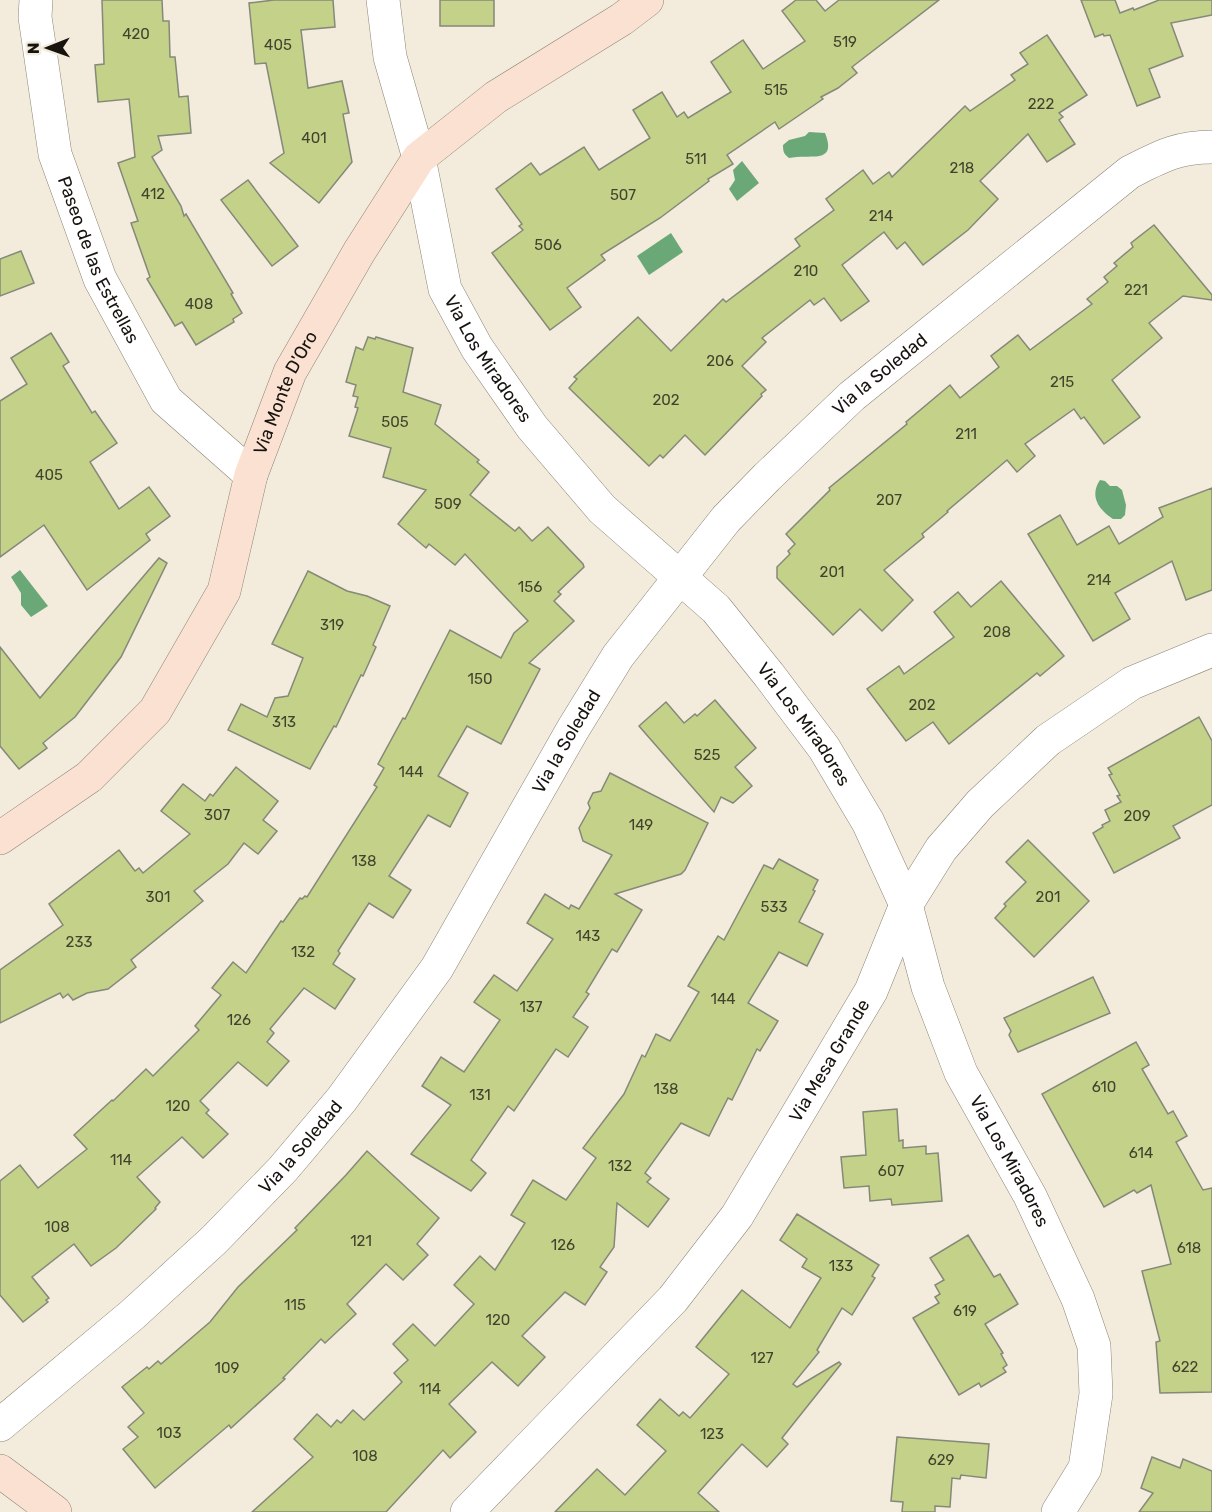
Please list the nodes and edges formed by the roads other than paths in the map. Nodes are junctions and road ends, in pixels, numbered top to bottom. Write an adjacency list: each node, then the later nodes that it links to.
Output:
1 (36, 0): 6 (street, Paseo de las Estrellas)
2 (382, 0): 5 (street, Via Los Miradores)
3 (647, 0): 5 (street, Via Monte D'Oro)
4 (1212, 147): 7 (street, Via la Soledad)
5 (419, 158): 6 (street, Via Monte D'Oro); 7 (street, Via Los Miradores)
6 (251, 475): 9 (street, Via Monte D'Oro)
7 (681, 576): 10 (street, Via Los Miradores); 11 (street, Via la Soledad)
8 (1212, 650): 10 (street, Via Mesa Grande)
9 (0, 838)
10 (906, 905): 14 (street, Via Mesa Grande); 15 (street, Via Los Miradores)
11 (0, 1425)
12 (0, 1470): 13 (street)
13 (55, 1512)
14 (467, 1512)
15 (1058, 1512)

